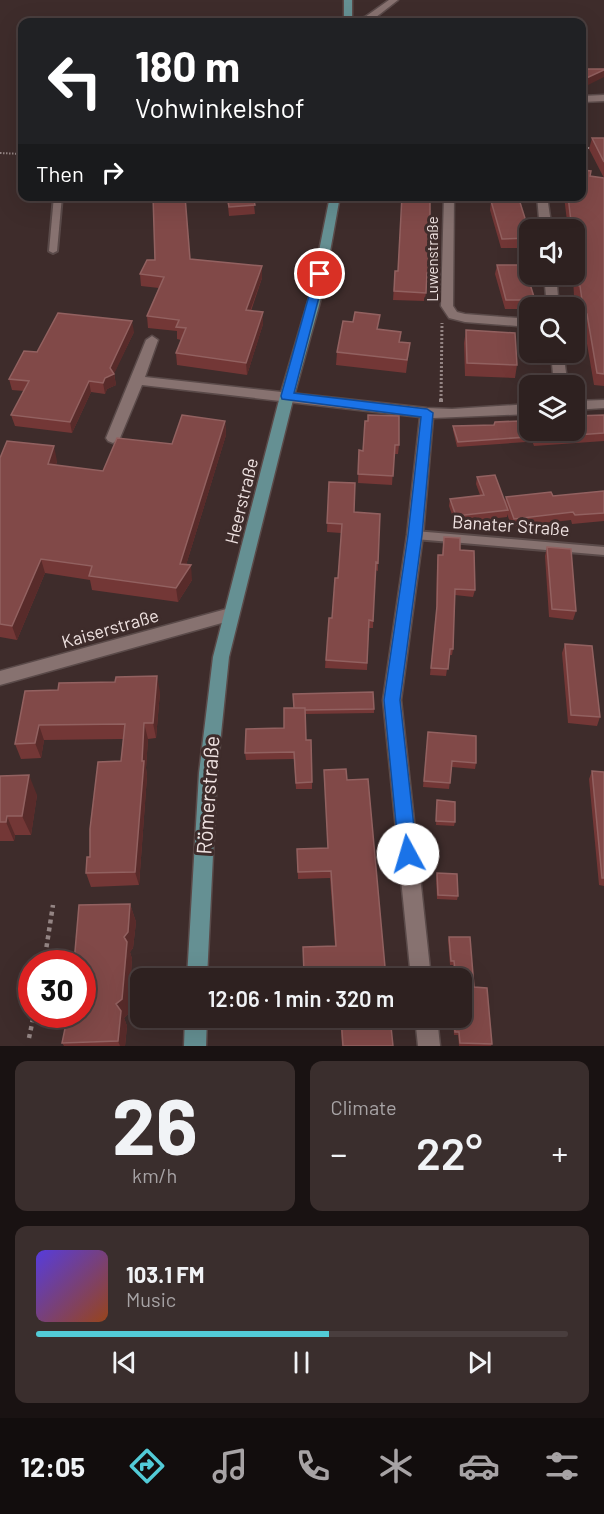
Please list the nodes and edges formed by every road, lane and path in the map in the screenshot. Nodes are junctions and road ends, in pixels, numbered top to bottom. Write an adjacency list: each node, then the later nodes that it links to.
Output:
1 (348, 0): 3 (main road)
2 (394, 0): 4 (street)
3 (349, 18)
4 (369, 18)
5 (604, 98): 6 (street)
6 (586, 99)
7 (586, 148): 8 (path)
8 (590, 148)
9 (0, 153): 10 (path)
10 (18, 153)
11 (58, 201): 18 (lane)
12 (334, 201): 23 (main road, Heerstraße)
13 (449, 201): 19 (street, Luwenstraße)
14 (500, 201): 16 (path)
15 (543, 201): 17 (street)
16 (505, 202)
17 (545, 219)
18 (53, 251)
19 (453, 315): 20 (street, Luwenstraße); 27 (path)
20 (519, 322)
21 (152, 340): 22 (street)
22 (137, 380): 23 (street); 28 (street)
23 (287, 396): 27 (street); 31 (main road, Heerstraße)
24 (604, 404): 25 (street)
25 (585, 405)
26 (519, 409): 27 (street)
27 (434, 413): 29 (street)
28 (113, 438)
29 (415, 535): 30 (lane, Banater Straße); 36 (street)
30 (604, 551)
31 (230, 614): 32 (street, Kaiserstraße); 35 (main road, Römerstraße)
32 (0, 678)
33 (54, 904): 34 (path)
34 (46, 950)
35 (197, 968)
36 (421, 968)
37 (31, 1028): 40 (path)
38 (196, 1028): 41 (main road)
39 (427, 1028): 42 (street)
40 (29, 1038)
41 (195, 1046)
42 (429, 1046)

